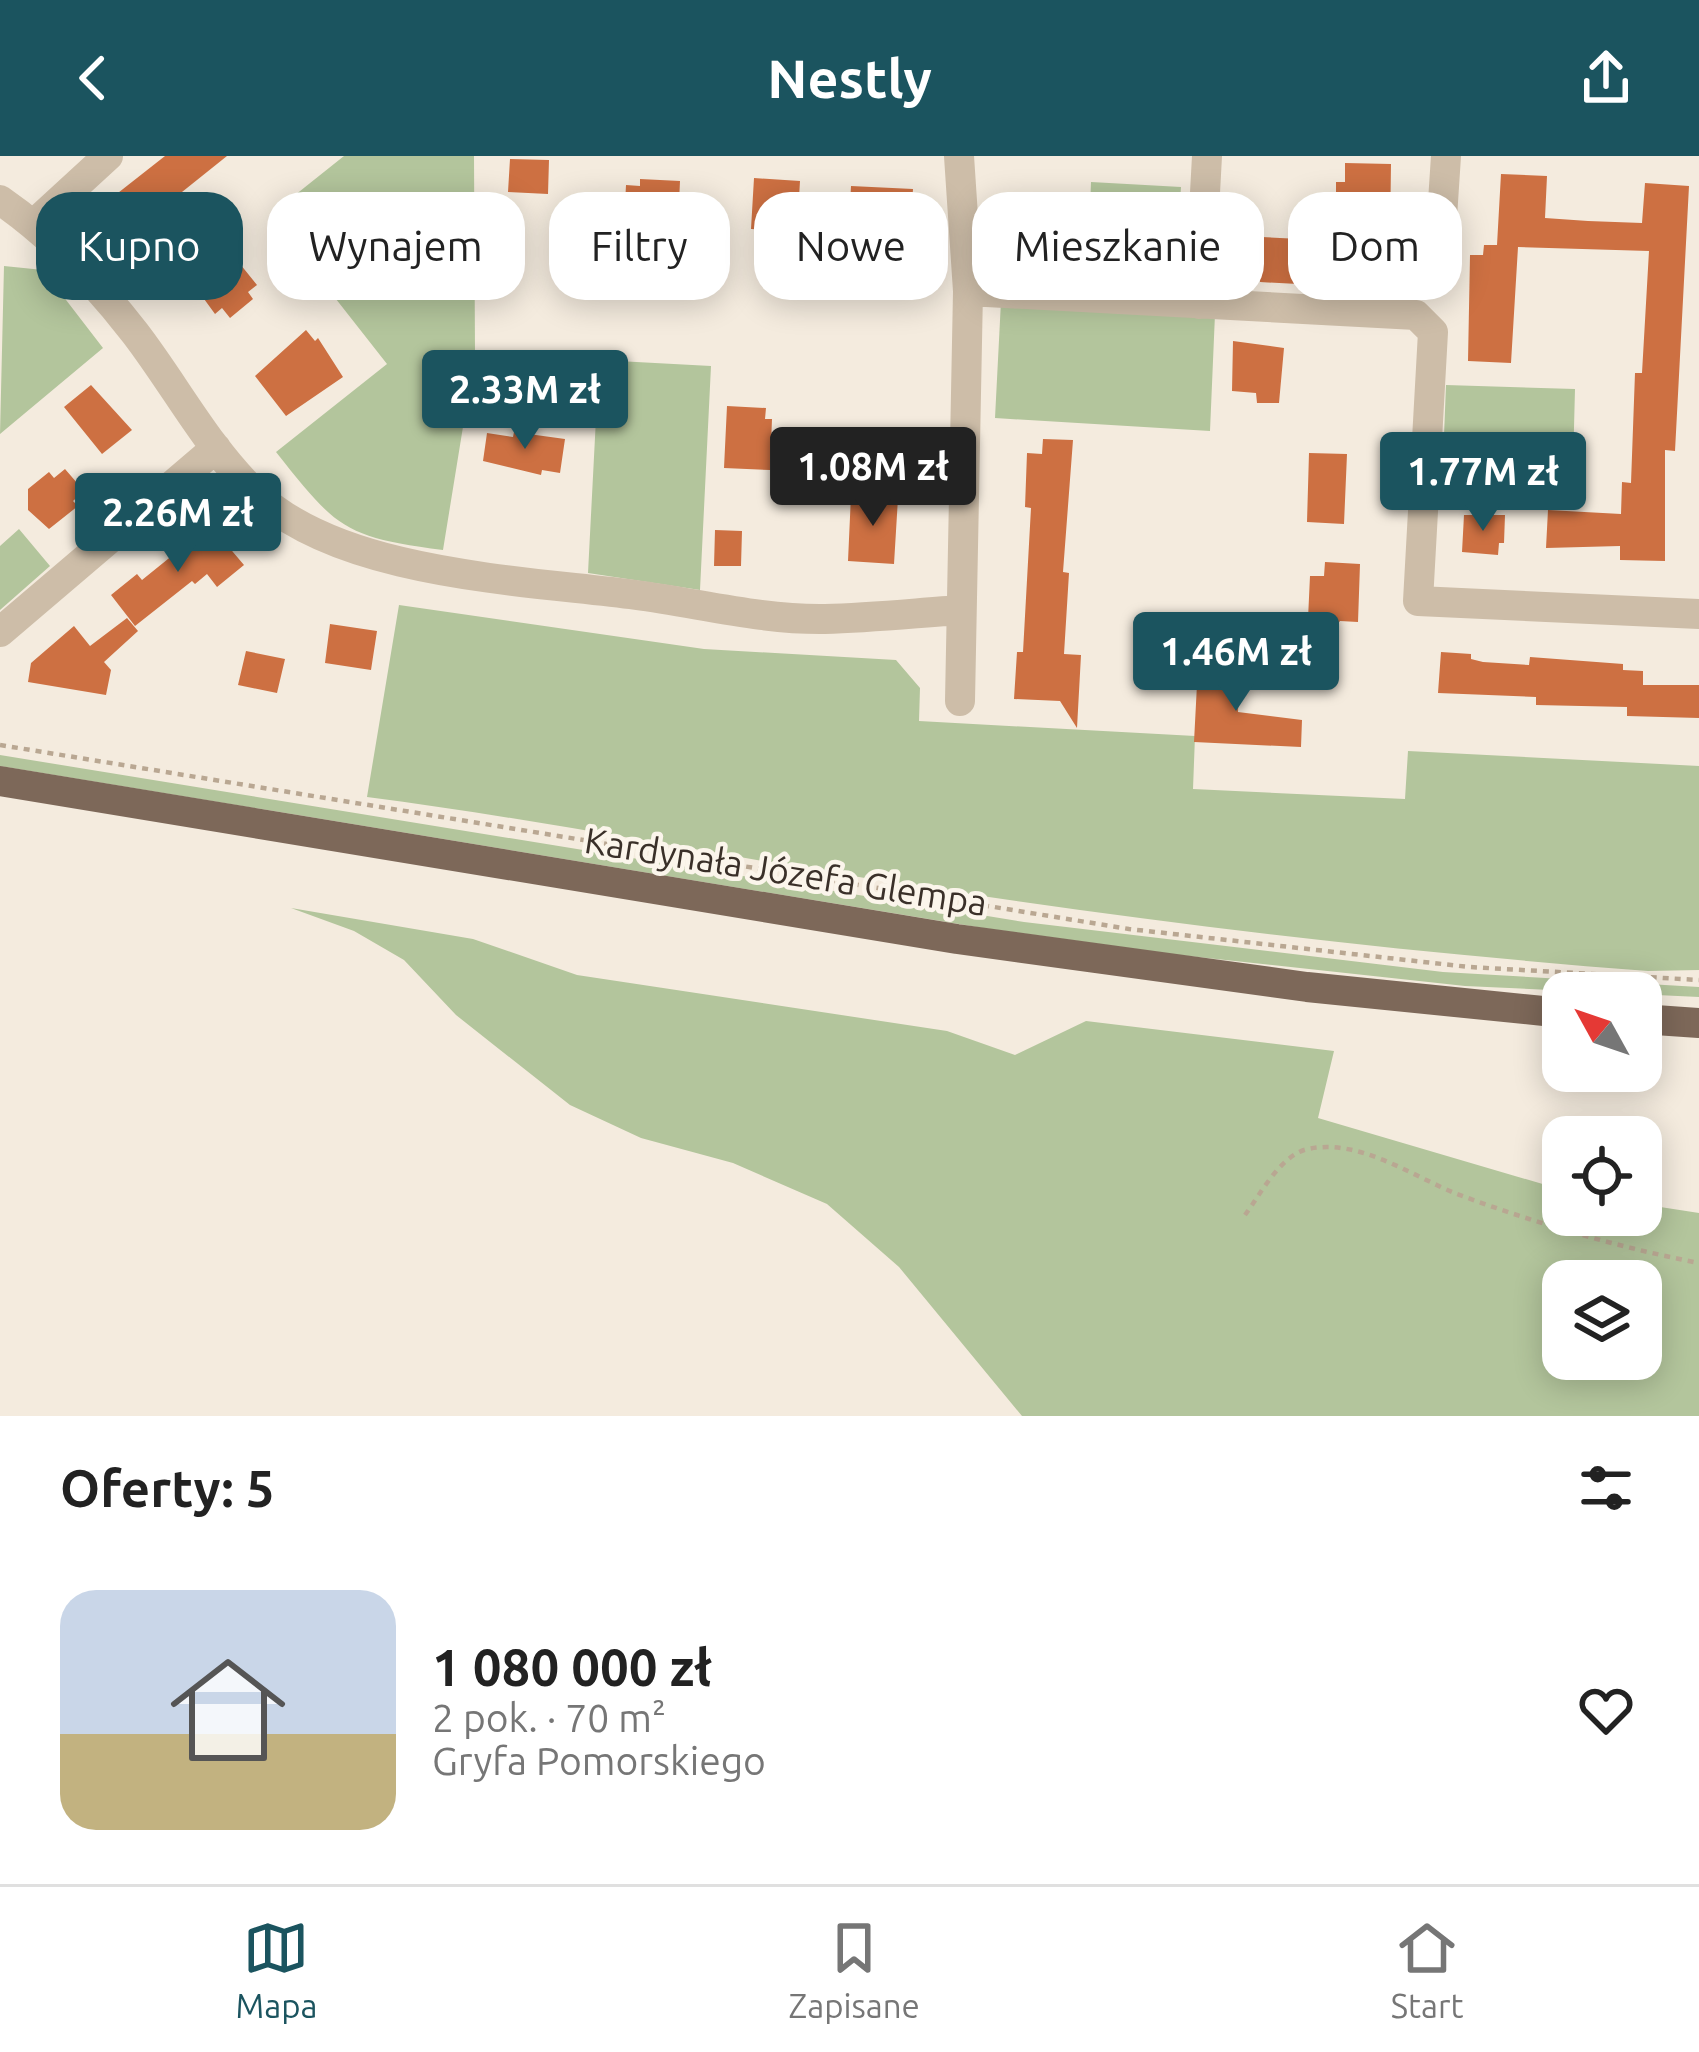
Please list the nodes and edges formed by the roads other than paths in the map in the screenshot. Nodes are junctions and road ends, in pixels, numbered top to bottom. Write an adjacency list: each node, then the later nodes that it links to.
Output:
1 (108, 156): 7 (street)
2 (959, 156): 8 (street)
3 (1208, 156): 9 (street)
4 (1446, 156): 5 (street)
5 (1444, 192)
6 (0, 200): 7 (street)
7 (35, 223): 10 (street)
8 (968, 291): 9 (street); 11 (street)
9 (1199, 304): 12 (street)
10 (217, 448): 11 (street); 13 (street)
11 (961, 610): 14 (street)
12 (1699, 614)
13 (0, 632)
14 (960, 700)
15 (0, 781): 16 (main road, Kardynała Józefa Glempa)
16 (1542, 1011)
17 (1662, 1020): 18 (main road)
18 (1699, 1023)

